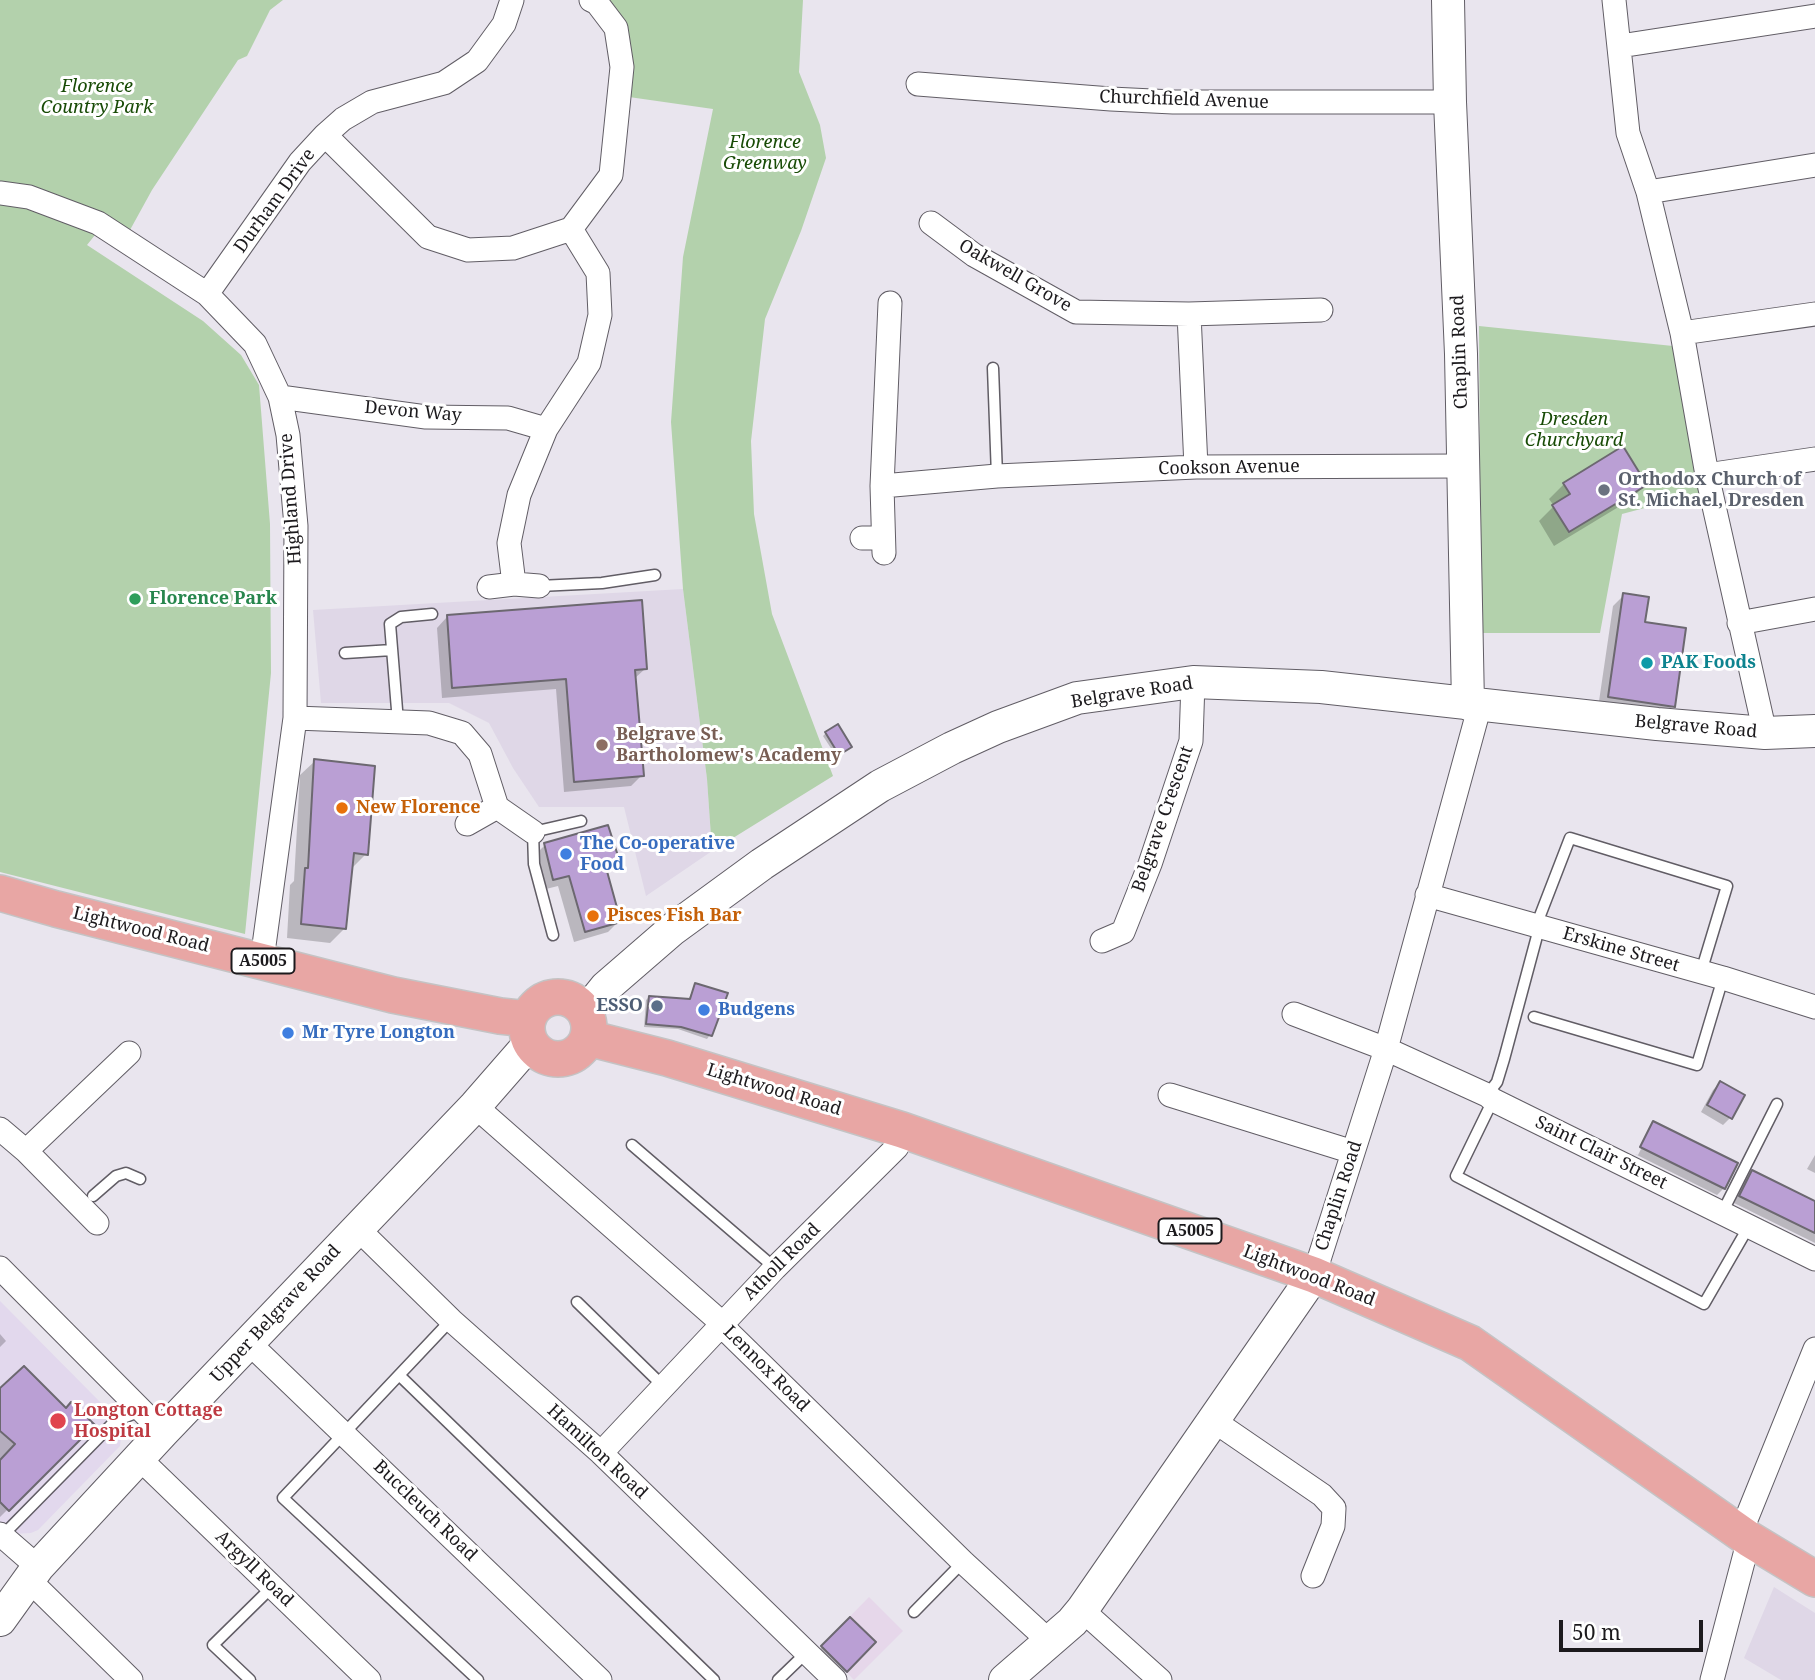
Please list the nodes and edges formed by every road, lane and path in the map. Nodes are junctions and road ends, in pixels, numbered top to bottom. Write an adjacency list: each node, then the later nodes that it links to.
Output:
1 (512, 0): 9 (street, Durham Drive)
2 (591, 0): 14 (street)
3 (1448, 0): 8 (street, Chaplin Road)
4 (1614, 0): 6 (street)
5 (1815, 16): 6 (street)
6 (1620, 46): 11 (street)
7 (918, 84): 8 (street, Churchfield Avenue)
8 (1450, 103): 25 (street, Chaplin Road)
9 (325, 135): 14 (street); 15 (street, Durham Drive)
10 (1815, 165): 11 (street)
11 (1648, 192): 20 (street)
12 (0, 193): 15 (street, Highland Drive)
13 (931, 223): 18 (street, Oakwell Grove)
14 (571, 229): 23 (street)
15 (208, 294): 22 (street, Highland Drive)
16 (890, 303): 29 (street)
17 (1321, 310): 18 (street, Oakwell Grove)
18 (1189, 314): 26 (street)
19 (1815, 314): 20 (street)
20 (1682, 333): 27 (street)
21 (993, 368): 28 (lane)
22 (280, 397): 23 (street, Devon Way); 42 (street, Highland Drive)
23 (546, 429): 32 (street)
24 (1815, 458): 27 (street)
25 (1462, 466): 26 (street, Cookson Avenue); 41 (street, Chaplin Road)
26 (1196, 467): 28 (street, Cookson Avenue)
27 (1707, 475): 37 (street)
28 (997, 476): 29 (street, Cookson Avenue)
29 (882, 486): 30 (street)
30 (876, 543)
31 (655, 575): 33 (lane)
32 (514, 584): 33 (street); 34 (street)
33 (539, 586)
34 (489, 587)
35 (1815, 610): 37 (street)
36 (432, 614): 38 (lane)
37 (1739, 623): 45 (street)
38 (392, 650): 39 (lane); 43 (lane)
39 (345, 653)
40 (1193, 682): 41 (street, Belgrave Road); 54 (street, Belgrave Crescent); 60 (street, Belgrave Road)
41 (1474, 705): 45 (street, Belgrave Road); 51 (street, Chaplin Road)
42 (295, 718): 43 (street); 55 (street, Highland Drive)
43 (398, 722): 46 (street)
44 (1815, 732): 45 (street, Belgrave Road)
45 (1765, 733)
46 (497, 807): 48 (street); 49 (street)
47 (581, 821): 49 (lane)
48 (467, 824)
49 (533, 832): 53 (lane)
50 (0, 893): 55 (main road, Lightwood Road / A5005)
51 (1427, 895): 52 (street, Erskine Street); 62 (street, Chaplin Road)
52 (1536, 926): 56 (street, Erskine Street); 56 (lane); 65 (lane)
53 (553, 935)
54 (1102, 941)
55 (262, 960): 61 (main road, Lightwood Road / A5005)
56 (1712, 975): 57 (street, Erskine Street); 59 (lane)
57 (1815, 1007)
58 (1294, 1014): 62 (street, Saint Clair Street)
59 (1534, 1017)
60 (586, 1025): 61 (main road, A5005); 61 (main road, A5005); 69 (main road, Lightwood Road / A5005)
61 (529, 1031): 67 (street, Upper Belgrave Road)
62 (1387, 1049): 65 (street, Saint Clair Street); 72 (street, Chaplin Road)
63 (129, 1053): 71 (street)
64 (1170, 1095): 72 (street)
65 (1490, 1098): 75 (street, Saint Clair Street); 76 (lane)
66 (1777, 1104): 75 (lane)
67 (475, 1106): 77 (street, Upper Belgrave Road); 84 (street, Lennox Road)
68 (0, 1129): 71 (street)
69 (902, 1130): 80 (street, Atholl Road); 81 (main road, Lightwood Road / A5005)
70 (632, 1145): 80 (lane)
71 (26, 1151): 74 (street)
72 (1353, 1152): 81 (street, Chaplin Road)
73 (140, 1179): 74 (lane)
74 (90, 1209)
75 (1722, 1213): 76 (street, Saint Clair Street)
76 (1749, 1226): 78 (street, Saint Clair Street)
77 (357, 1227): 83 (street, Hamilton Road); 85 (street, Upper Belgrave Road)
78 (1815, 1259)
79 (0, 1268): 89 (street)
80 (775, 1268): 84 (street, Atholl Road)
81 (1314, 1275): 90 (street, Chaplin Road); 95 (main road, Lightwood Road / A5005)
82 (577, 1302): 88 (lane)
83 (451, 1320): 87 (lane); 92 (street, Hamilton Road)
84 (721, 1324): 88 (street, Atholl Road); 96 (street, Lennox Road)
85 (250, 1343): 89 (street, Upper Belgrave Road); 91 (street, Buccleuch Road)
86 (1815, 1349): 95 (street)
87 (399, 1375): 91 (lane); 111 (lane)
88 (663, 1386): 92 (street, Atholl Road)
89 (152, 1421): 93 (street, Upper Belgrave Road); 94 (lane)
90 (1214, 1421): 98 (street); 101 (street, Chaplin Road)
91 (344, 1433): 109 (lane); 110 (street, Buccleuch Road)
92 (601, 1453): 105 (street, Hamilton Road)
93 (139, 1458): 97 (street, Upper Belgrave Road); 100 (street, Argyll Road)
94 (1, 1535): 97 (street)
95 (1745, 1536): 99 (main road, Lightwood Road / A5005); 116 (street)
96 (963, 1562): 102 (lane); 104 (street, Lennox Road)
97 (33, 1573): 103 (street, Upper Belgrave Road); 106 (street)
98 (1312, 1576)
99 (1815, 1579)
100 (272, 1587): 107 (lane); 108 (street, Argyll Road)
101 (1082, 1610): 104 (street, Chaplin Road); 115 (street)
102 (914, 1612)
103 (0, 1620)
104 (1050, 1642): 114 (street, Chaplin Road)
105 (806, 1653): 112 (lane); 113 (street, Hamilton Road)
106 (131, 1680)
107 (250, 1680)
108 (369, 1680)
109 (478, 1680)
110 (600, 1680)
111 (715, 1680)
112 (778, 1680)
113 (835, 1680)
114 (1005, 1680)
115 (1160, 1680)
116 (1712, 1680)

